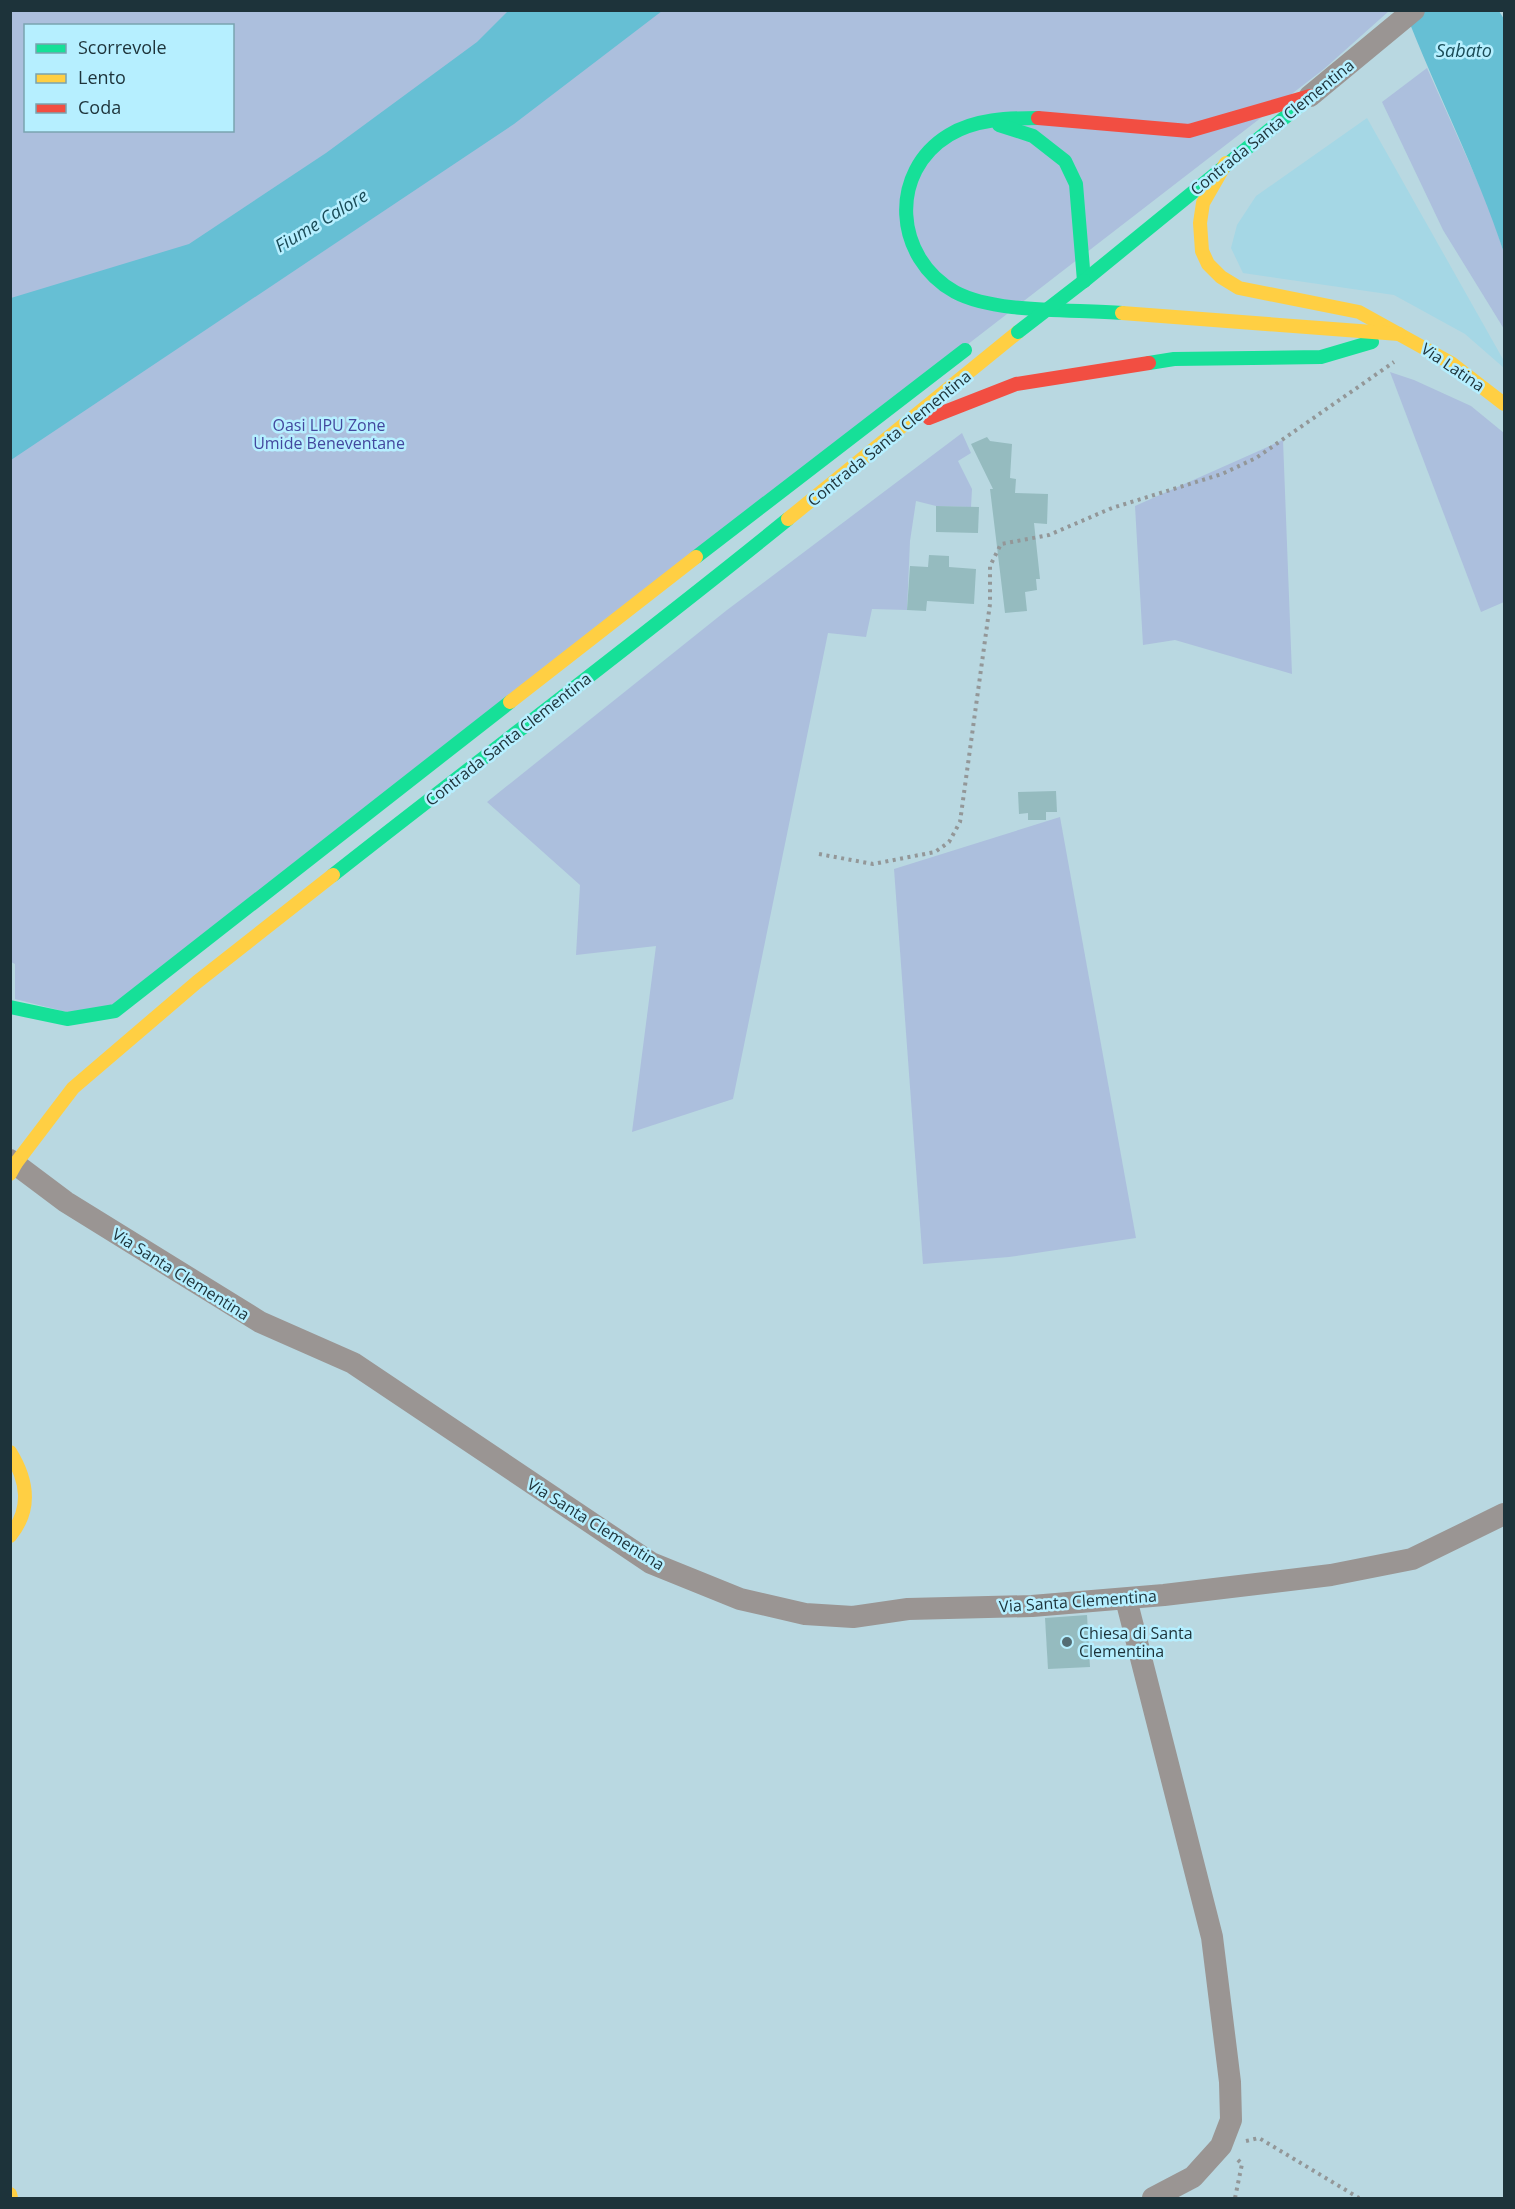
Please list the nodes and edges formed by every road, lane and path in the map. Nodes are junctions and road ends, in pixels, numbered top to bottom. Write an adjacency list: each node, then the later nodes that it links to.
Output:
1 (1414, 10): 2 (street, Contrada Santa Clementina)
2 (1311, 96): 3 (main road); 4 (main road, Contrada Santa Clementina)
3 (991, 122): 5 (main road); 7 (main road)
4 (1226, 164): 5 (main road, Contrada Santa Clementina); 7 (main road, Via Latina)
5 (1084, 281): 6 (main road, Contrada Santa Clementina, bridge)
6 (1018, 332): 10 (main road, Contrada Santa Clementina); 12 (main road, Contrada Santa Clementina)
7 (1399, 334): 8 (main road, Via Latina); 10 (main road)
8 (1418, 343): 9 (main road, Via Latina); 11 (path)
9 (1504, 404)
10 (903, 428): 13 (main road, Contrada Santa Clementina)
11 (819, 854)
12 (10, 1007)
13 (12, 1166): 18 (street, Via Santa Clementina)
14 (10, 1452): 16 (main road)
15 (1504, 1514): 18 (street, Via Santa Clementina)
16 (15, 1522): 17 (main road)
17 (10, 1536)
18 (1126, 1599): 19 (street)
19 (1221, 2146): 20 (street); 21 (path); 22 (path)
20 (1153, 2199)
21 (1235, 2199)
22 (1359, 2199)

